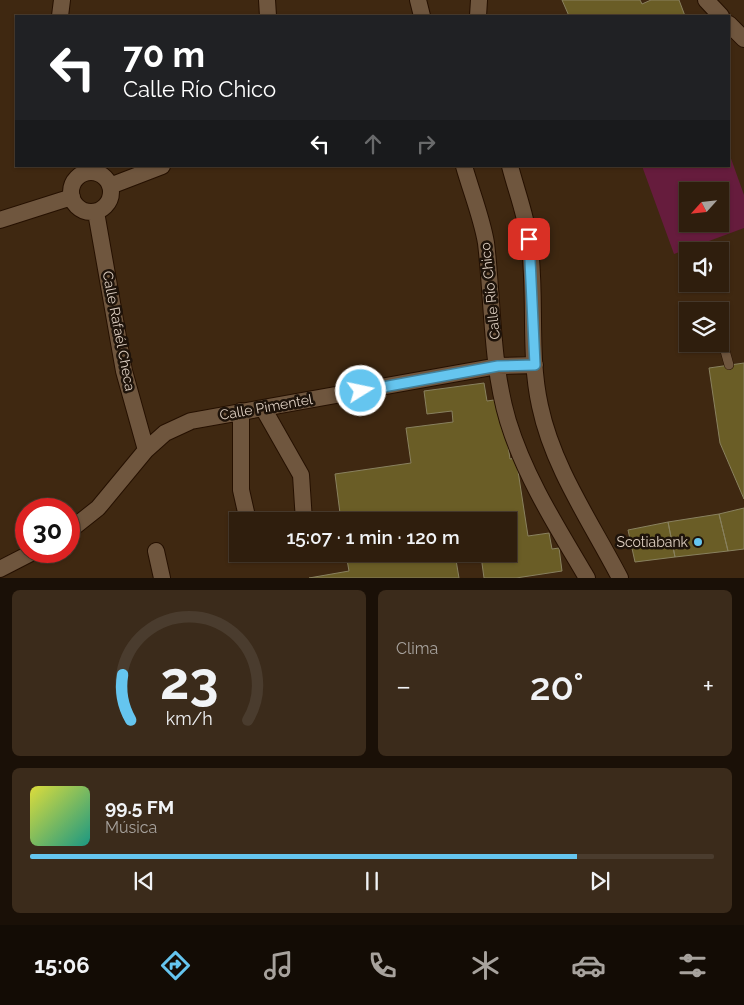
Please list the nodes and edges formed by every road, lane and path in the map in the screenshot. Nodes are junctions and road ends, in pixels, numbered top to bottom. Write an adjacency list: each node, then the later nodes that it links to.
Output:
1 (62, 0): 6 (street)
2 (267, 0): 7 (street)
3 (418, 0): 8 (street)
4 (479, 0): 9 (street)
5 (706, 0): 10 (street)
6 (60, 15)
7 (268, 15)
8 (422, 15)
9 (478, 15)
10 (720, 15)
11 (730, 25): 12 (street)
12 (744, 39)
13 (159, 167): 17 (street)
14 (464, 167): 24 (street, Calle Río Chico)
15 (510, 167): 22 (street)
16 (84, 170): 17 (street); 18 (street)
17 (110, 186): 19 (street)
18 (72, 197): 19 (street); 20 (street)
19 (96, 212): 27 (street, Calle Rafaél Checa)
20 (0, 220)
21 (725, 352): 23 (lane)
22 (532, 365): 24 (street, Calle Pimentel); 36 (street)
23 (729, 365)
24 (502, 366): 25 (street, Calle Pimentel); 35 (street, Calle Río Chico)
25 (263, 408): 26 (street, Calle Pimentel); 29 (street)
26 (241, 411): 27 (street, Calle Pimentel); 28 (street)
27 (146, 450): 30 (street, Calle Pimentel)
28 (246, 512)
29 (303, 512)
30 (80, 522)
31 (156, 551): 34 (street)
32 (15, 561): 33 (street)
33 (0, 569)
34 (162, 578)
35 (587, 578)
36 (620, 578)

